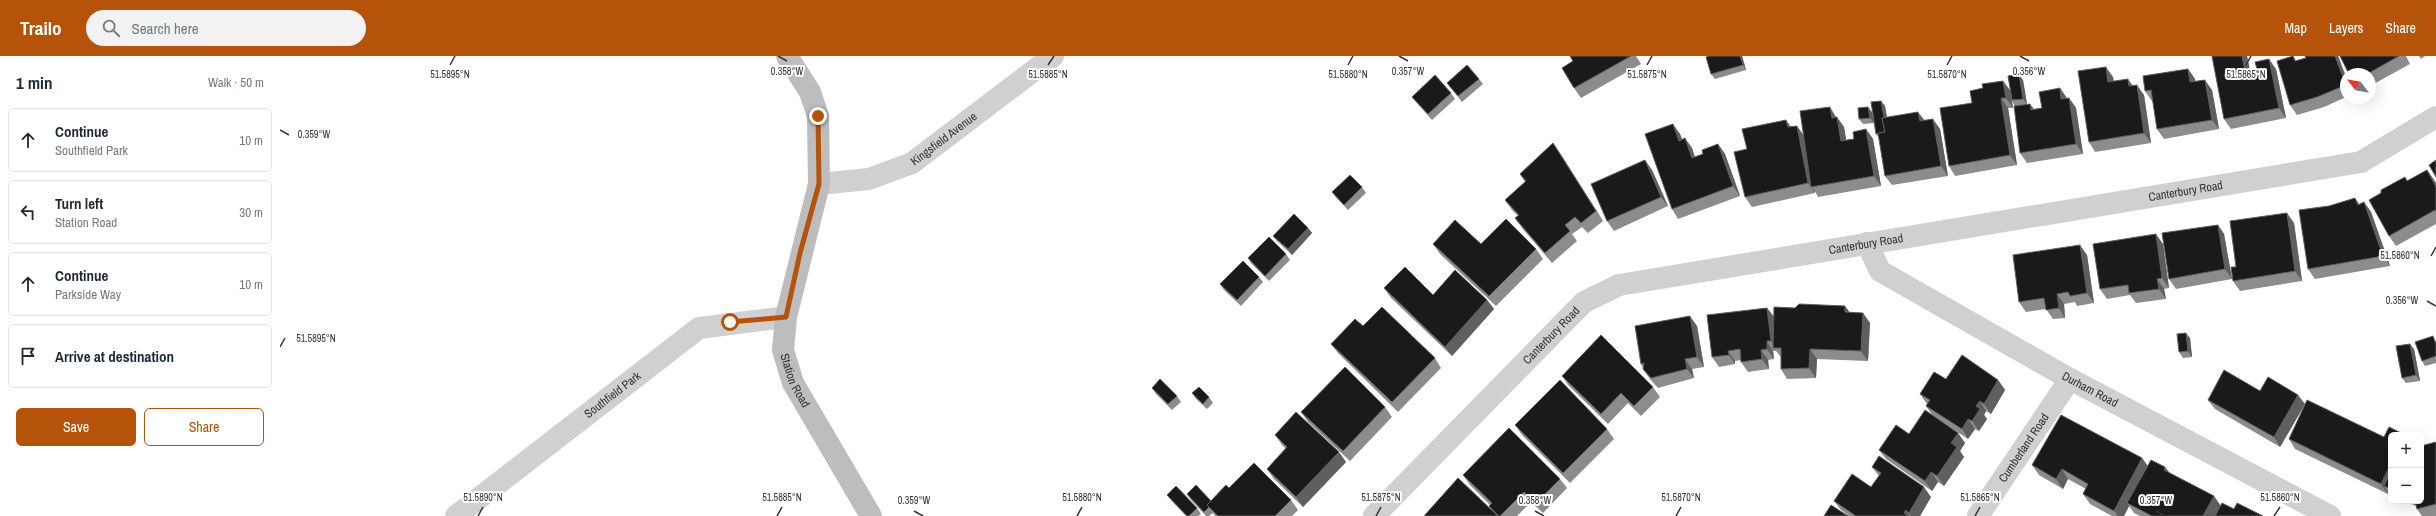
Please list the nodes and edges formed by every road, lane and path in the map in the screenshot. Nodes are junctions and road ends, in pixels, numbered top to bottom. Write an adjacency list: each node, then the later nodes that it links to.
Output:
1 (787, 56): 4 (street, Station Road)
2 (1053, 56): 4 (street, Kingsfield Avenue)
3 (2436, 117): 5 (street, Canterbury Road)
4 (819, 184): 6 (street, Station Road)
5 (1867, 243): 7 (street, Durham Road); 10 (street, Canterbury Road)
6 (786, 317): 8 (street, Southfield Park); 9 (street, Station Road)
7 (2070, 379): 11 (street, Cumberland Road); 12 (street, Durham Road)
8 (456, 516)
9 (871, 516)
10 (1374, 516)
11 (1978, 516)
12 (2330, 516)

